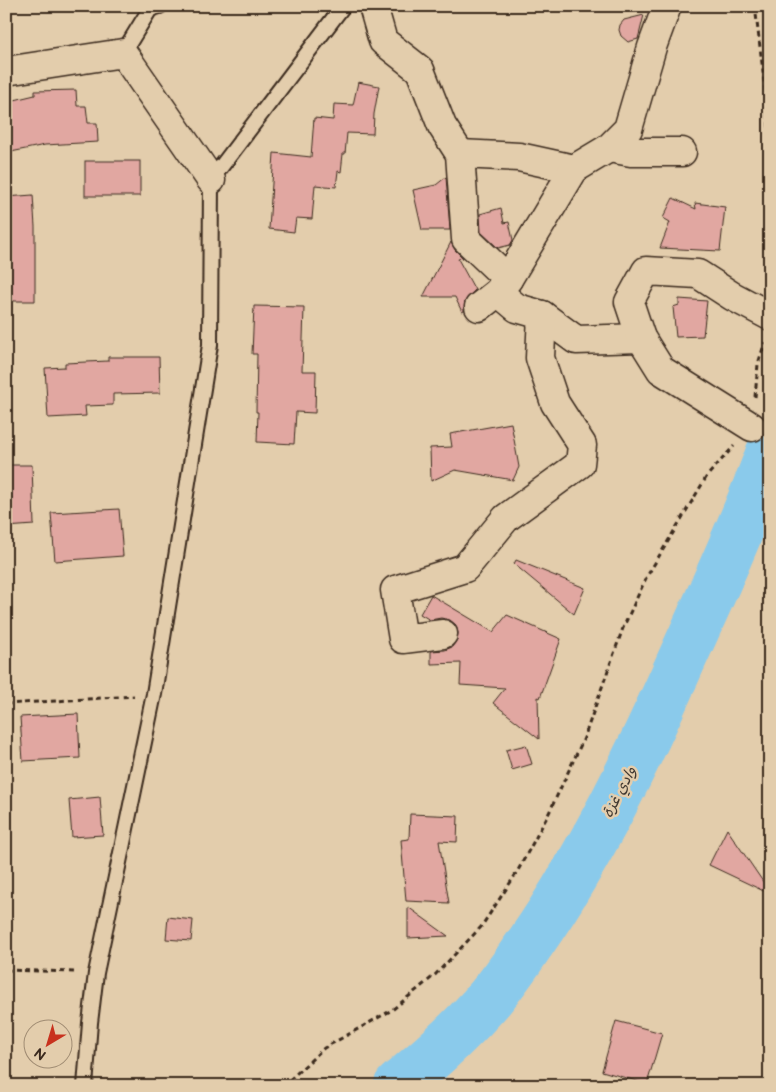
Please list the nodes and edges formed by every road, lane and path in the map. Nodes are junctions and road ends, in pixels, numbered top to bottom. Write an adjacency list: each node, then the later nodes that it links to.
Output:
1 (160, 6): 6 (lane)
2 (342, 6): 13 (lane)
3 (373, 6): 11 (street)
4 (667, 6): 9 (street)
5 (755, 6): 8 (path)
6 (123, 53): 7 (street); 13 (street)
7 (6, 71)
8 (770, 141)
9 (609, 148): 10 (street); 12 (street)
10 (682, 152)
11 (460, 154): 12 (street); 14 (street)
12 (574, 169): 14 (street)
13 (211, 180): 20 (lane)
14 (495, 293): 15 (street)
15 (542, 314): 17 (street); 19 (street)
16 (768, 326): 17 (street); 18 (path)
17 (641, 338): 18 (street)
18 (752, 427): 25 (path)
19 (444, 634)
20 (154, 694): 21 (path); 23 (lane)
21 (6, 704)
22 (6, 970): 23 (path)
23 (96, 973): 24 (lane)
24 (85, 1086)
25 (283, 1086)

